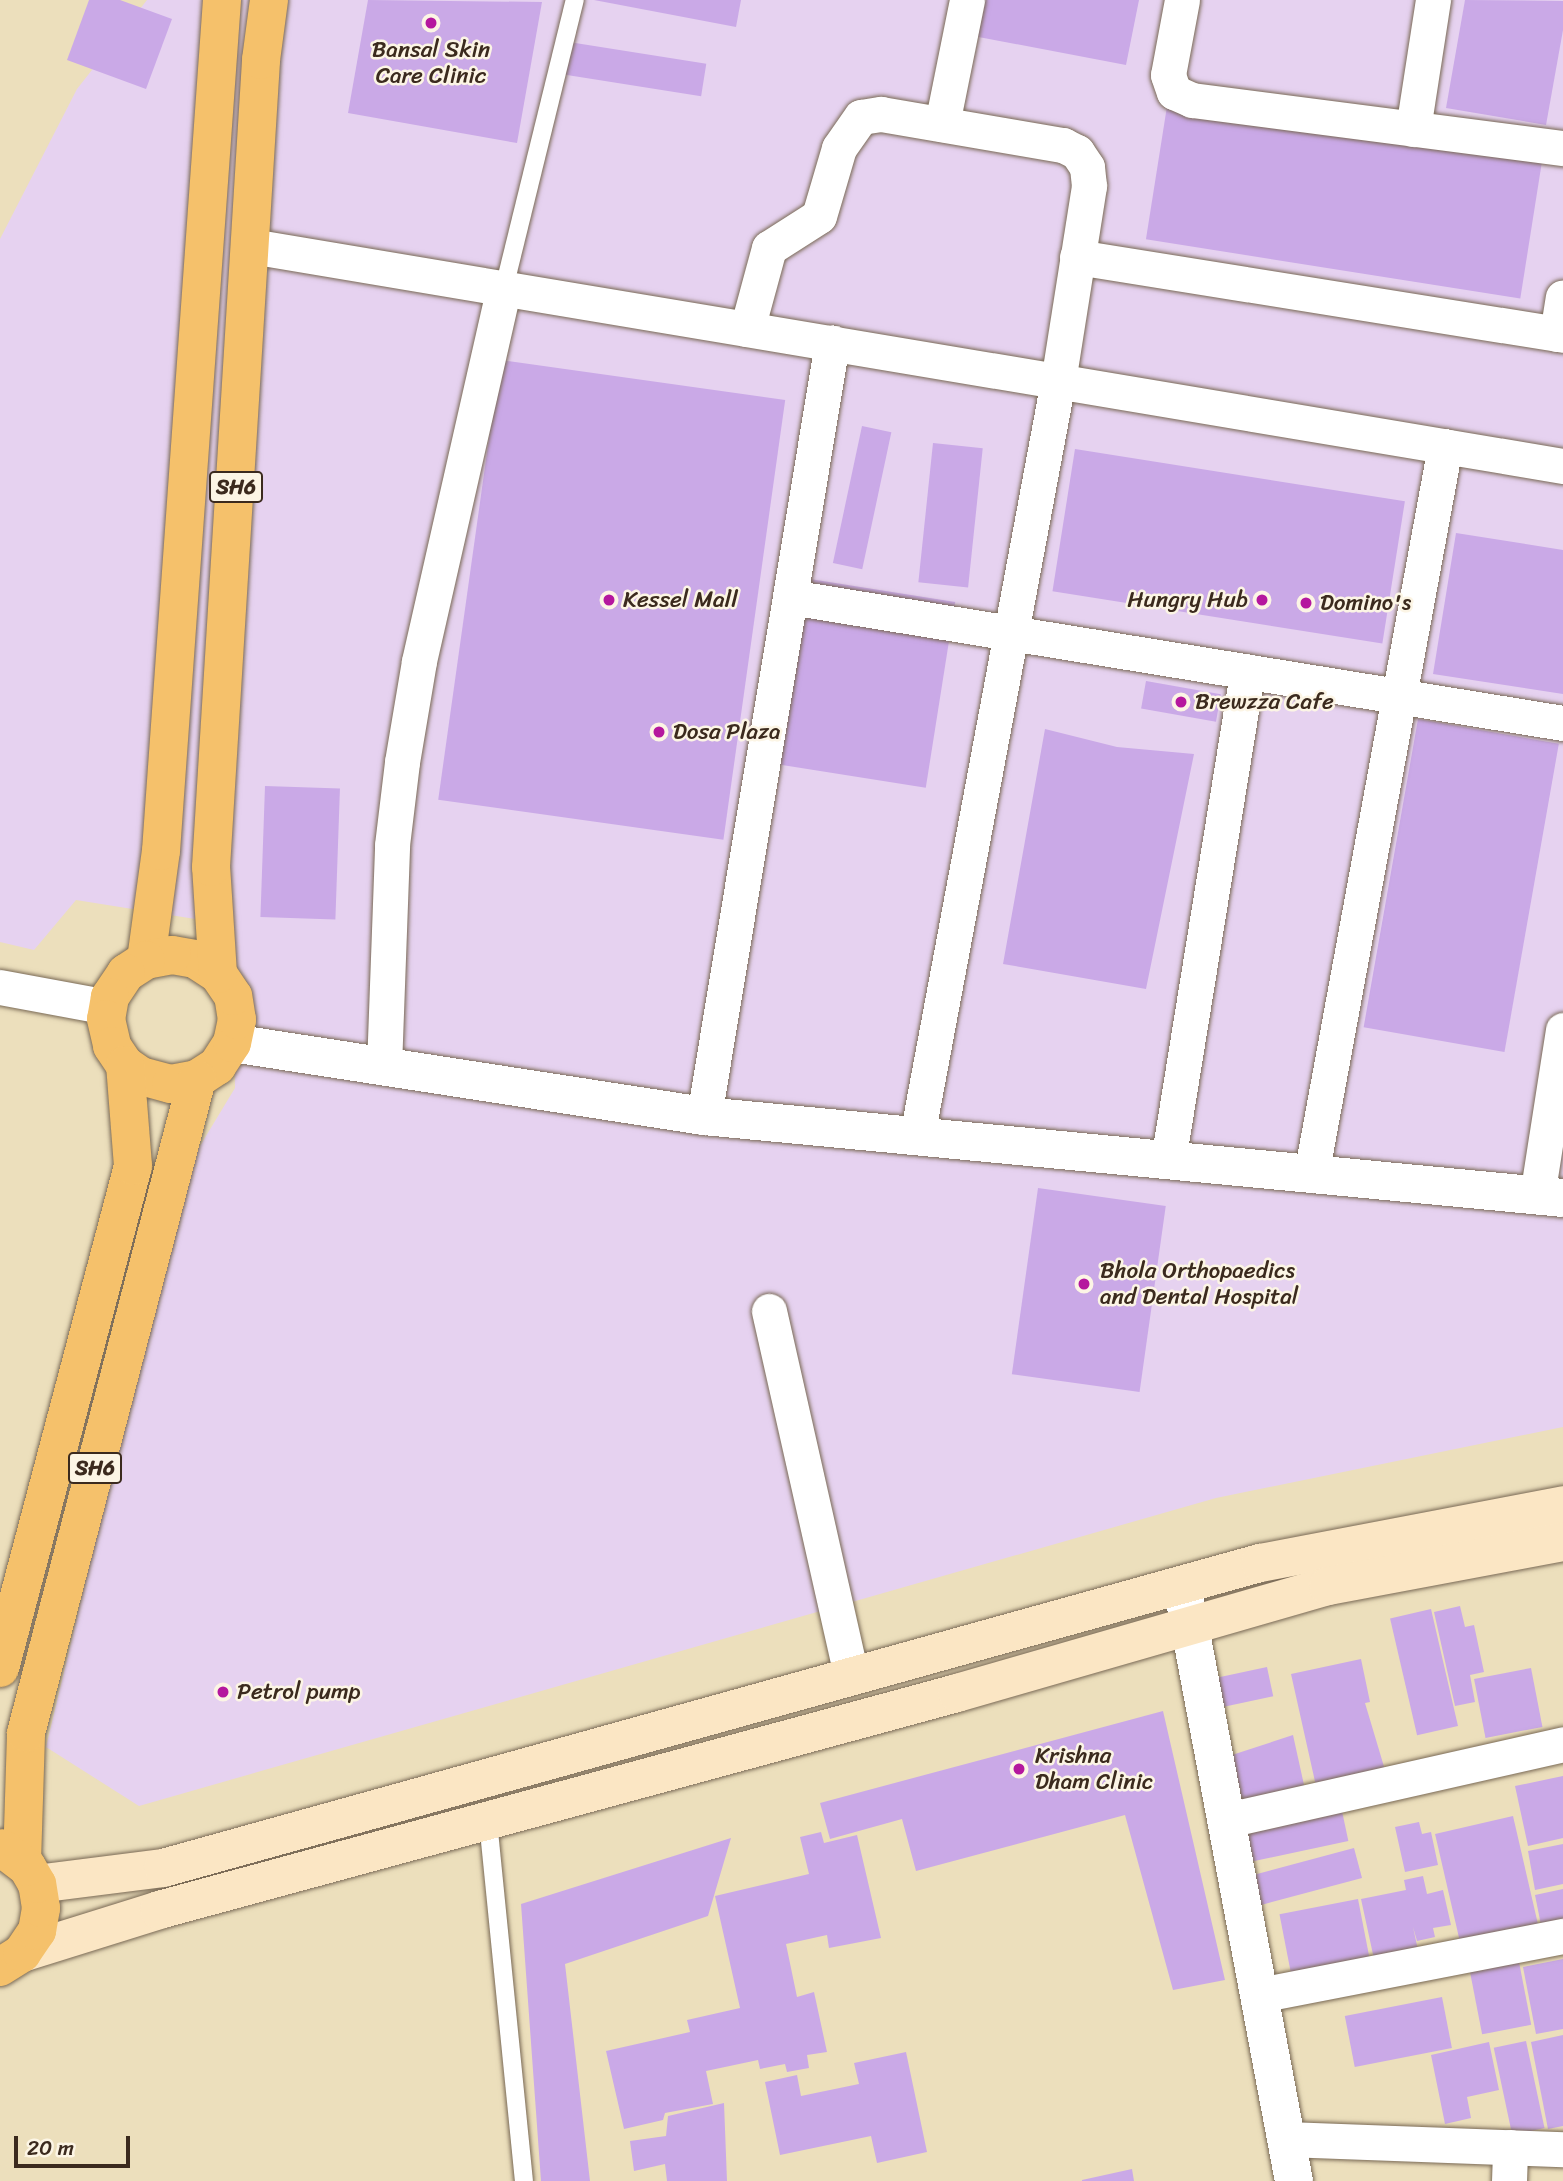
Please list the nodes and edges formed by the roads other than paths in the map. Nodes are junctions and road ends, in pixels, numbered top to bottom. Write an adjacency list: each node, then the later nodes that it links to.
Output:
1 (222, 0): 25 (main road, SH6)
2 (269, 0): 10 (main road, SH6)
3 (575, 0): 12 (lane)
4 (967, 0): 7 (street)
5 (1182, 0): 8 (street)
6 (1433, 0): 8 (street)
7 (942, 124): 11 (street); 14 (street)
8 (1413, 128): 9 (street)
9 (1563, 148)
10 (251, 246): 12 (street); 26 (main road, SH6)
11 (1077, 257): 15 (street); 17 (street)
12 (505, 288): 14 (street); 32 (street)
13 (1563, 297): 15 (street)
14 (747, 329): 16 (street)
15 (1560, 335)
16 (832, 343): 17 (street); 20 (street)
17 (1058, 381): 18 (street); 21 (street)
18 (1445, 446): 19 (street); 23 (street)
19 (1563, 466)
20 (790, 597): 21 (street); 34 (street)
21 (1008, 633): 22 (street); 35 (street)
22 (1247, 671): 23 (street); 36 (street)
23 (1399, 696): 24 (street); 37 (street)
24 (1563, 723)
25 (146, 960): 26 (main road); 28 (main road)
26 (218, 974): 30 (main road, SH6)
27 (0, 987): 28 (street)
28 (108, 1007): 31 (main road, SH6)
29 (1563, 1030): 38 (street)
30 (232, 1043): 32 (street); 33 (main road)
31 (125, 1065): 33 (main road); 44 (main road, SH6)
32 (384, 1067): 34 (street)
33 (197, 1079): 49 (main road, SH6)
34 (704, 1116): 35 (street)
35 (917, 1136): 36 (street)
36 (1168, 1161): 37 (street)
37 (1311, 1175): 38 (street)
38 (1550, 1197)
39 (769, 1311): 45 (street)
40 (1563, 1505): 42 (main road)
41 (1563, 1542): 43 (main road)
42 (1182, 1585): 43 (street); 45 (main road)
43 (1191, 1626): 47 (street); 48 (main road)
44 (0, 1668)
45 (851, 1676): 49 (main road)
46 (1563, 1744): 47 (street)
47 (1227, 1820): 52 (street)
48 (488, 1821): 51 (main road); 56 (lane)
49 (20, 1864): 51 (main road, SH6)
50 (1563, 1936): 52 (street)
51 (11, 1960)
52 (1259, 1995): 53 (street)
53 (1286, 2139): 55 (street); 57 (street)
54 (1563, 2149): 55 (street)
55 (1510, 2164)
56 (524, 2181)
57 (1294, 2181)

